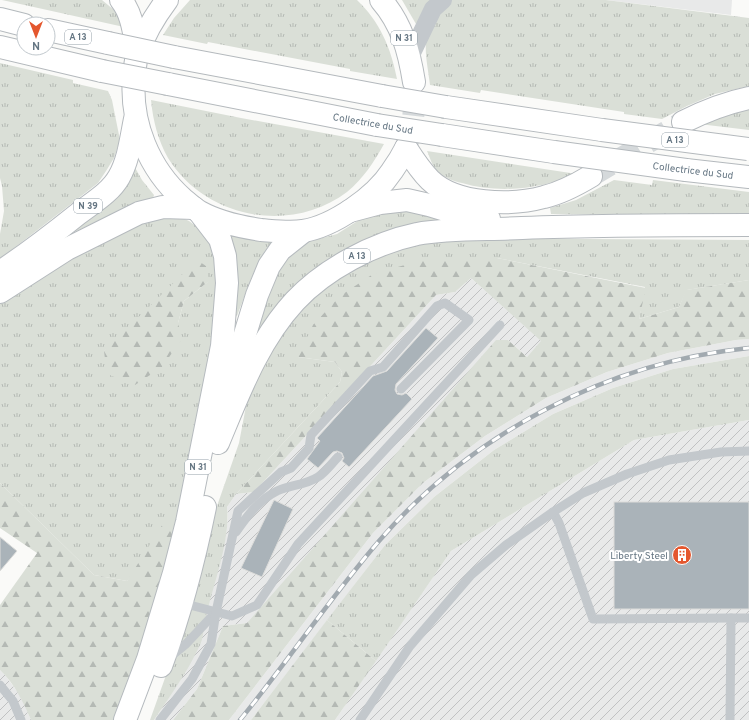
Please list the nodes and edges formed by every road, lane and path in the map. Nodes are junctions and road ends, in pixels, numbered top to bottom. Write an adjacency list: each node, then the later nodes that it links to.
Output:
1 (121, 0): 7 (main road)
2 (167, 0): 7 (main road, N 31)
3 (381, 0): 8 (main road, N 31)
4 (442, 0): 8 (street)
5 (56, 32): 13 (main road, A 13, bridge)
6 (0, 47): 15 (main road, Collectrice du Sud, bridge)
7 (138, 54): 11 (main road, N 31)
8 (410, 56): 9 (main road, N 31)
9 (414, 82)
10 (749, 98): 12 (main road, A 13)
11 (136, 111): 16 (main road, N 31); 21 (main road, N 39)
12 (683, 122)
13 (749, 149)
14 (591, 176): 17 (main road, N 31)
15 (749, 177)
16 (197, 210): 20 (main road, N 31); 22 (main road); 36 (main road, N 31)
17 (350, 211): 19 (main road, A 13); 20 (main road, N 31)
18 (749, 225): 19 (main road, A 13)
19 (592, 226): 25 (main road, A 13)
20 (304, 230): 25 (main road, N 31)
21 (0, 272)
22 (0, 292)
23 (500, 325): 31 (lane)
24 (401, 389): 29 (lane)
25 (218, 443): 30 (main road, N 31)
26 (749, 451): 28 (lane)
27 (338, 457): 29 (lane)
28 (553, 512): 32 (lane); 41 (lane)
29 (233, 537): 31 (lane)
30 (182, 603): 31 (lane); 34 (main road, N 31); 36 (lane)
31 (216, 612): 34 (lane); 40 (lane)
32 (731, 618): 33 (lane); 42 (lane)
33 (749, 618)
34 (163, 663): 39 (main road, N 31)
35 (0, 685): 37 (lane)
36 (134, 697): 38 (main road, N 31)
37 (22, 720)
38 (125, 720)
39 (142, 720)
40 (160, 720)
41 (360, 720)
42 (730, 720)

